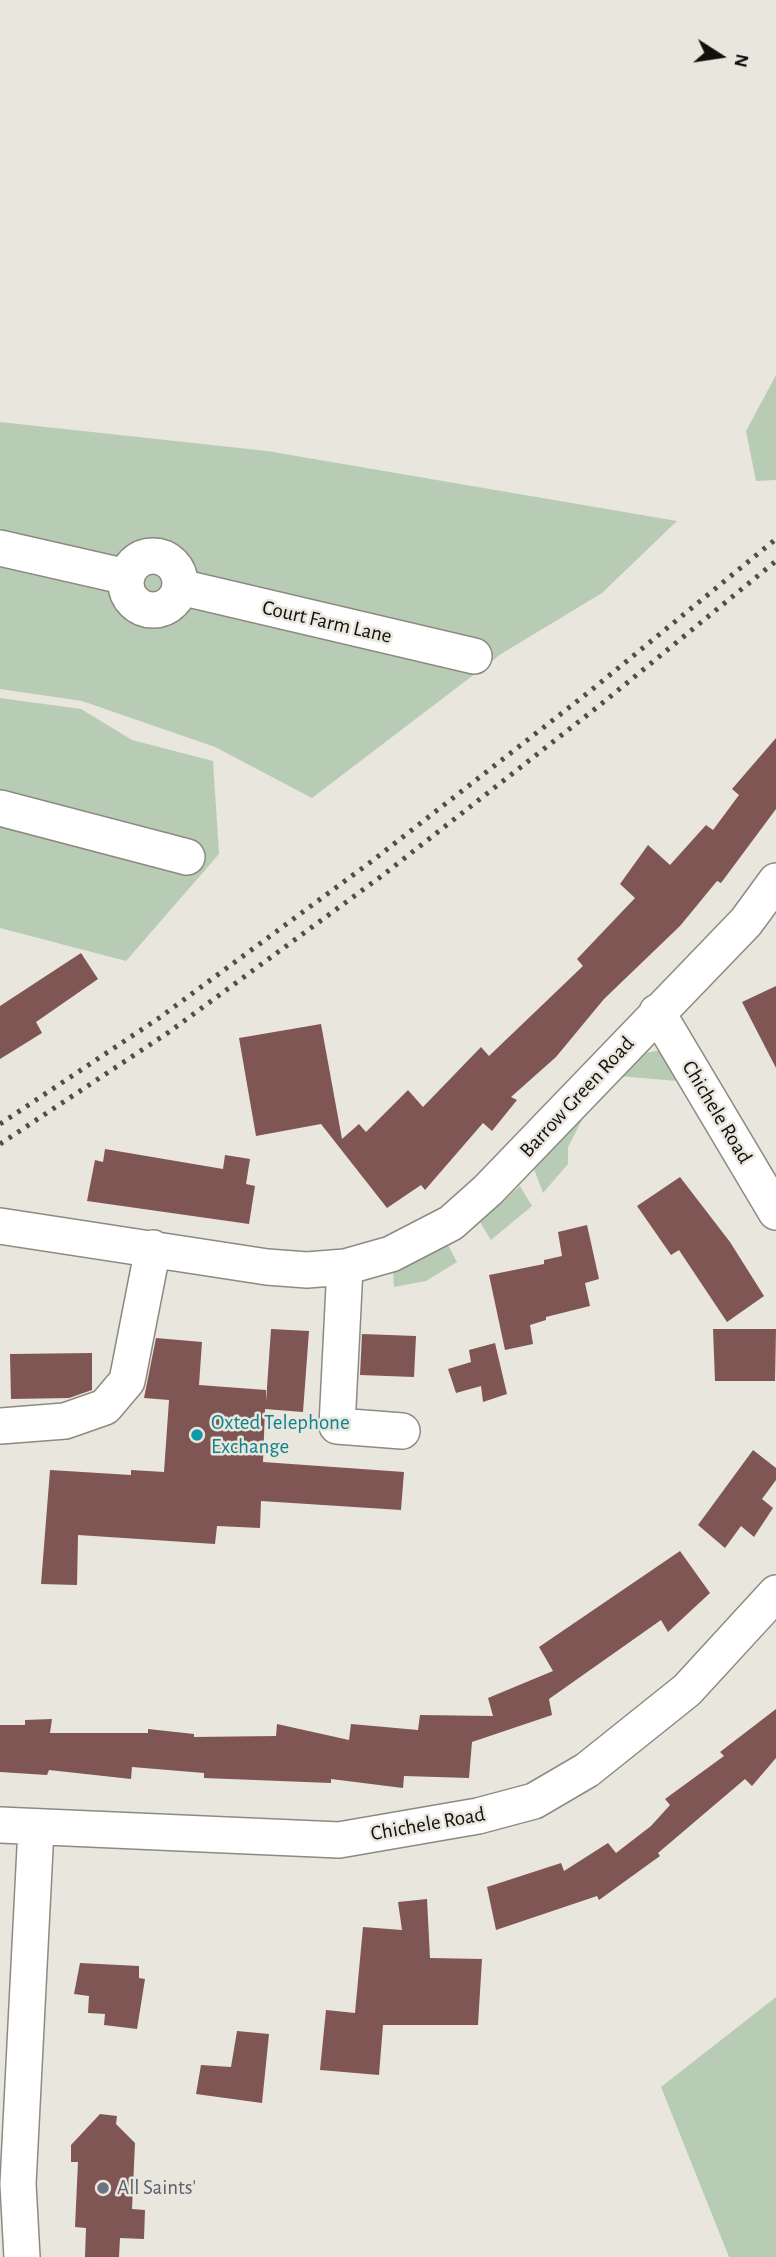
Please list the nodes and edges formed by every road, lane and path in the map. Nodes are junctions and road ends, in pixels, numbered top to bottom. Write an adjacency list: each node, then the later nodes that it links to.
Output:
1 (0, 548): 2 (street, Court Farm Lane)
2 (474, 656)
3 (0, 808): 4 (street)
4 (187, 857)
5 (776, 881): 6 (street, Barrow Green Road)
6 (657, 1012): 7 (street, Chichele Road); 10 (street, Barrow Green Road)
7 (776, 1212)
8 (0, 1226): 9 (street, Barrow Green Road)
9 (153, 1248): 10 (street, Barrow Green Road); 11 (street)
10 (345, 1267): 12 (street)
11 (0, 1426)
12 (402, 1431)
13 (776, 1593): 15 (street, Chichele Road)
14 (0, 1825): 15 (street, Chichele Road)
15 (36, 1828): 16 (street)
16 (22, 2257)

